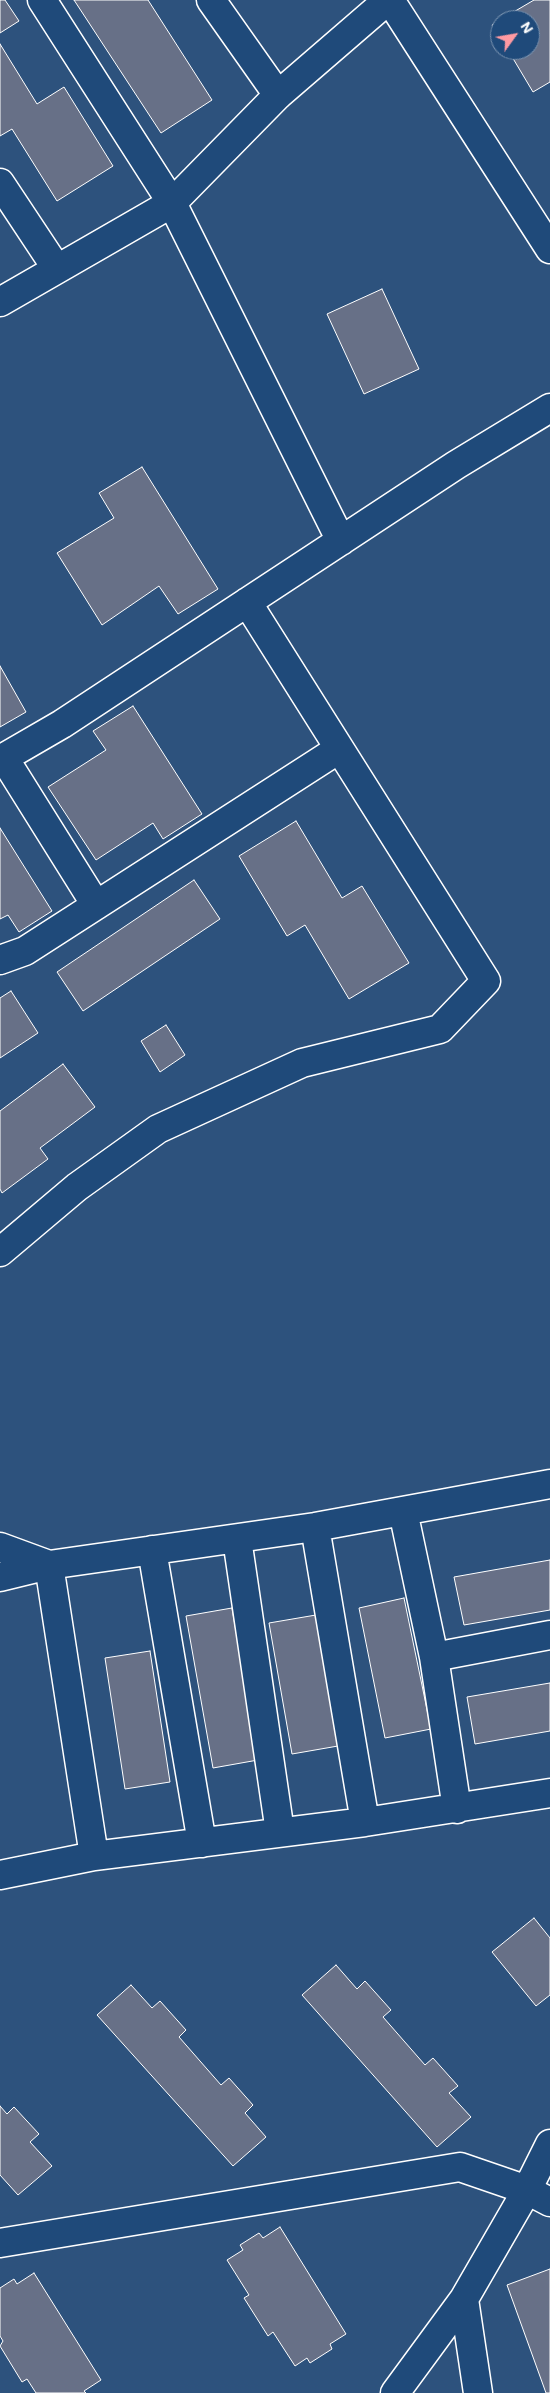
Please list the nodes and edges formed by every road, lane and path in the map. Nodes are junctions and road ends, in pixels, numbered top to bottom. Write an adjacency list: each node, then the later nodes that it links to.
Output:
1 (42, 0): 6 (street)
2 (211, 0): 4 (street)
3 (389, 0): 4 (street); 7 (street)
4 (278, 95): 6 (street)
5 (0, 183): 8 (street)
6 (172, 203): 8 (street); 11 (street)
7 (550, 249)
8 (57, 269): 9 (street)
9 (0, 302)
10 (550, 408): 11 (street)
11 (341, 541): 12 (street)
12 (247, 602): 13 (street); 14 (street)
13 (340, 749): 15 (street); 17 (street)
14 (2, 759): 15 (street)
15 (96, 905): 16 (street)
16 (0, 960)
17 (0, 1252)
18 (550, 1484): 19 (street)
19 (403, 1511): 20 (street); 27 (street)
20 (315, 1527): 21 (street); 30 (street)
21 (237, 1539): 23 (street); 31 (street)
22 (0, 1547): 24 (street)
23 (152, 1550): 24 (street); 32 (street)
24 (48, 1564): 25 (street); 33 (street)
25 (0, 1577)
26 (550, 1634): 27 (street)
27 (434, 1657): 29 (street)
28 (550, 1794): 29 (street)
29 (457, 1809): 30 (street)
30 (365, 1822): 31 (street)
31 (280, 1832): 32 (street)
32 (202, 1843): 33 (street)
33 (94, 1856): 34 (street)
34 (0, 1875)
35 (550, 2144): 36 (street)
36 (538, 2196): 37 (street); 38 (street)
37 (0, 2243)
38 (464, 2299): 39 (street); 40 (street)
39 (395, 2393)
40 (478, 2393)

